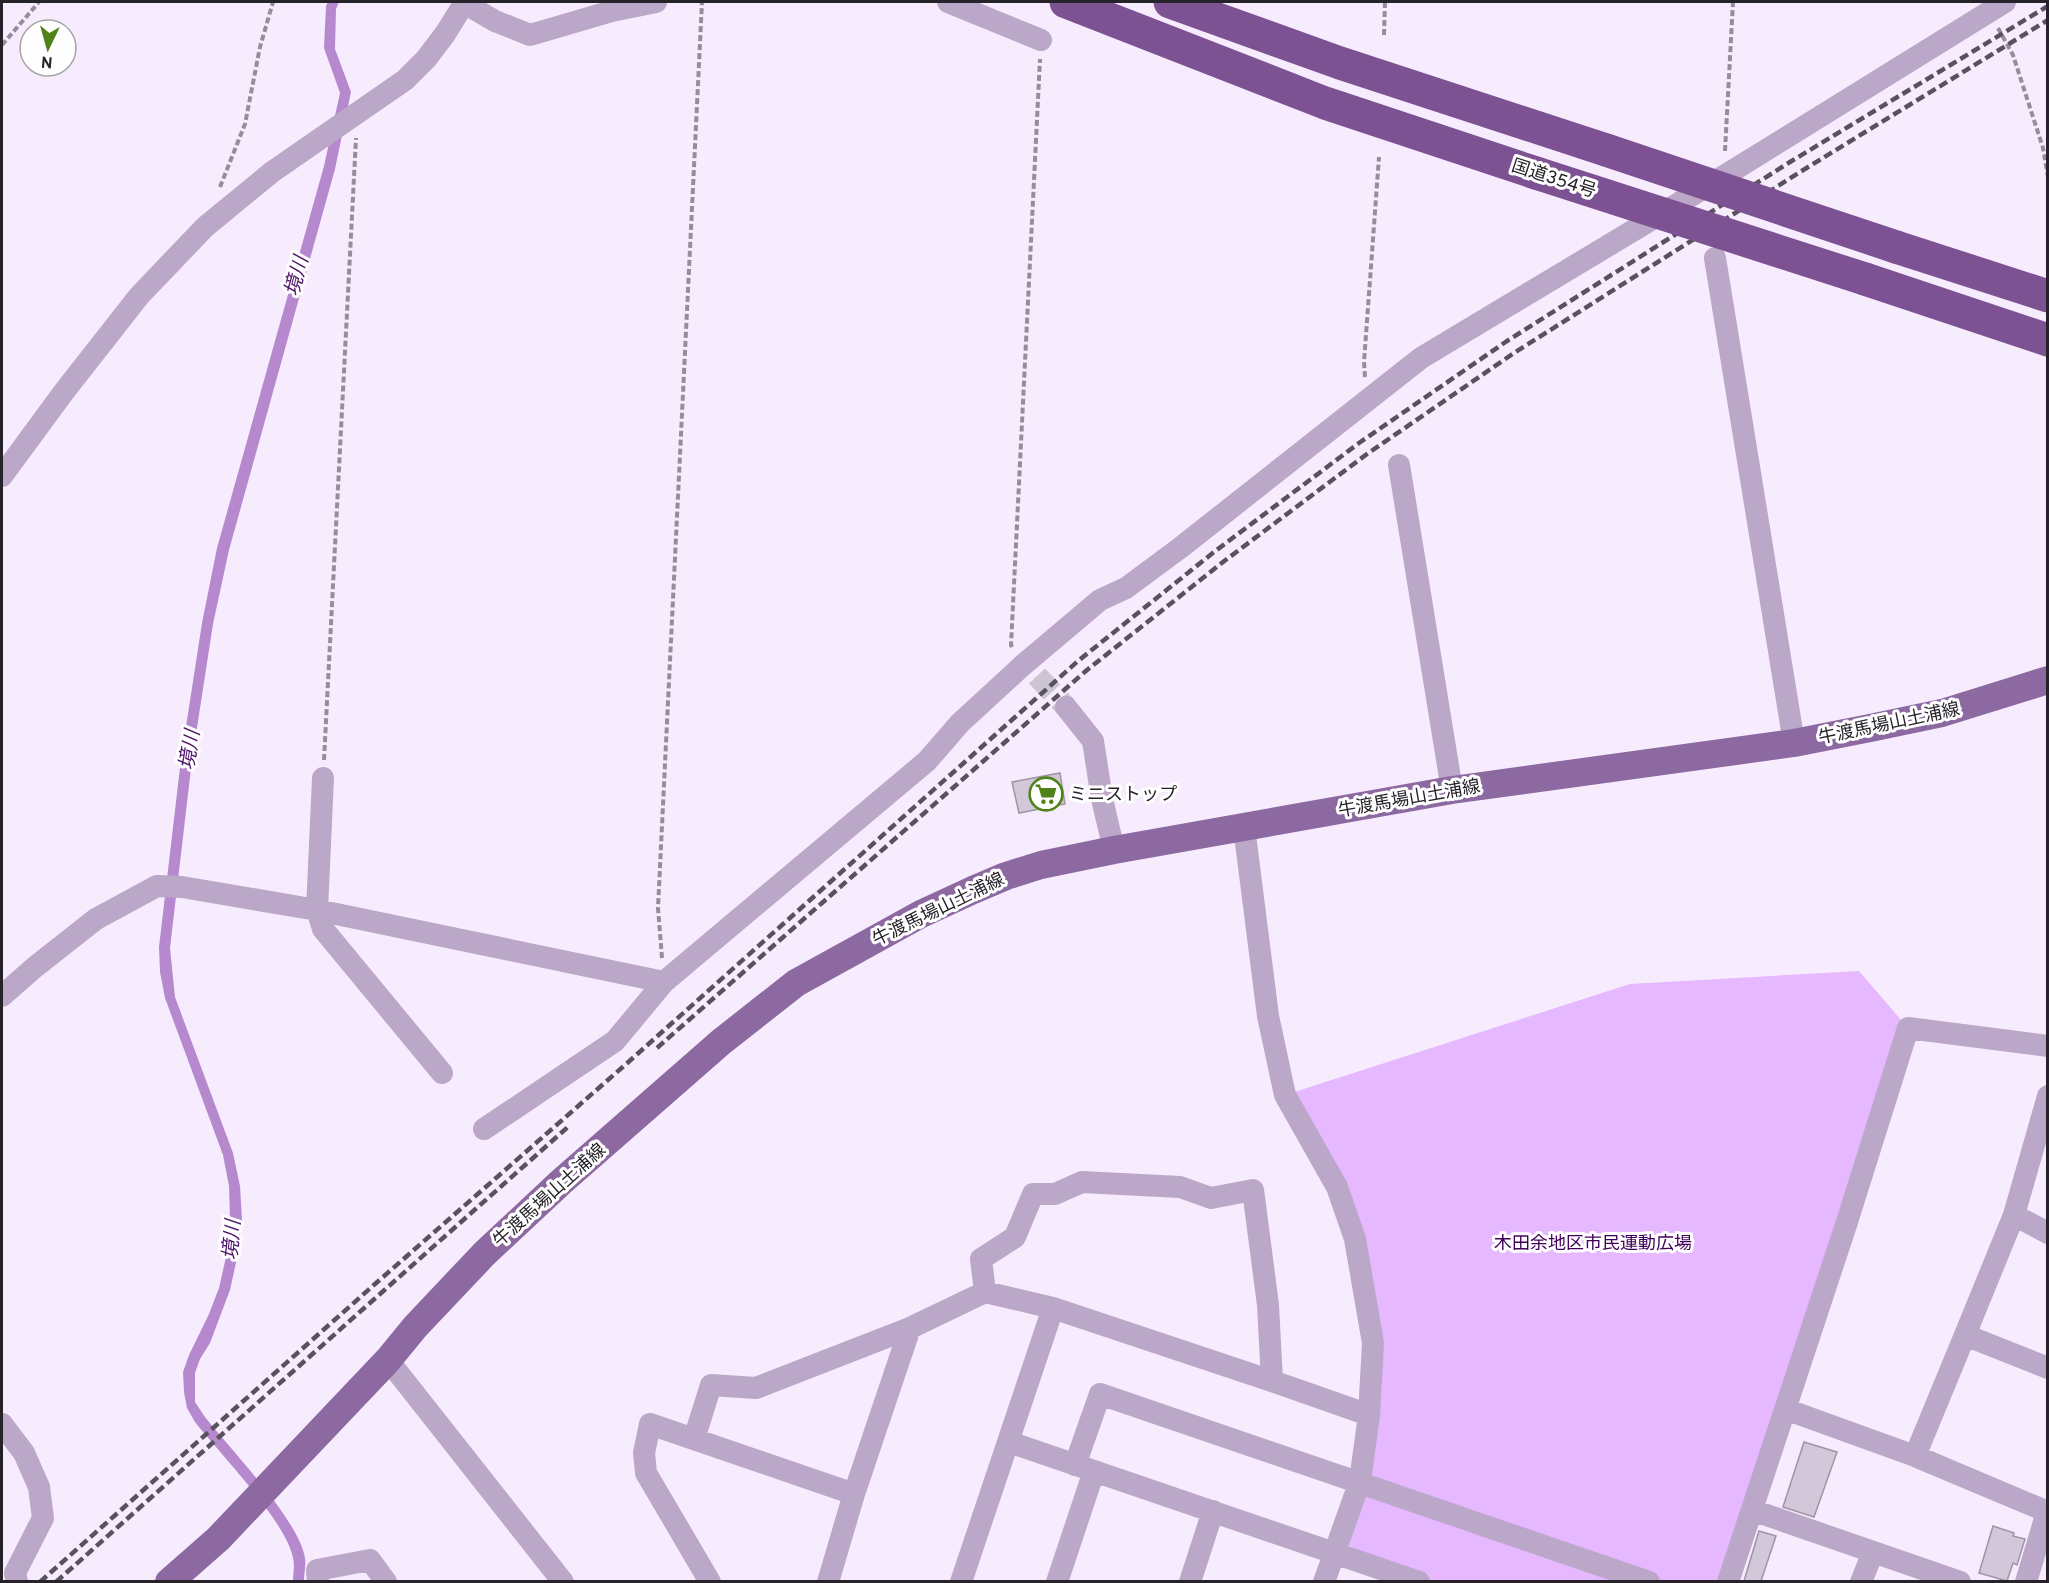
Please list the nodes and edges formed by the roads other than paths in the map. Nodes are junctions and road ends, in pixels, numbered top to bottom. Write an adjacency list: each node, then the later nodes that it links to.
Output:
1 (464, 2): 2 (street); 12 (street)
2 (656, 2)
3 (948, 2): 7 (street)
4 (1066, 2): 10 (highway, 国道354号, bridge)
5 (1170, 2): 9 (highway, bridge)
6 (2005, 2): 21 (street)
7 (1041, 40)
8 (1715, 258): 15 (street)
9 (2048, 296)
10 (2048, 340)
11 (1399, 465): 17 (street)
12 (2, 476)
13 (2048, 680): 15 (main road, 牛渡馬場山土浦線)
14 (1066, 707): 19 (street)
15 (1794, 743): 17 (main road, 牛渡馬場山土浦線)
16 (323, 778): 20 (street)
17 (1452, 790): 18 (main road, 牛渡馬場山土浦線)
18 (1244, 827): 19 (main road, 牛渡馬場山土浦線); 37 (street)
19 (1114, 850): 33 (main road, 牛渡馬場山土浦線)
20 (317, 910): 21 (street); 22 (street); 24 (street)
21 (664, 982): 26 (street)
22 (2, 996)
23 (2048, 1046): 36 (street)
24 (442, 1073)
25 (2048, 1096): 27 (street)
26 (484, 1129)
27 (2014, 1215): 28 (street); 32 (street)
28 (2048, 1233)
29 (985, 1292): 30 (street); 31 (street); 35 (street)
30 (1053, 1308): 35 (street); 40 (street)
31 (910, 1328): 39 (street); 44 (street)
32 (1965, 1335): 34 (street); 41 (street)
33 (388, 1360): 51 (main road, 牛渡馬場山土浦線); 54 (street)
34 (2048, 1368)
35 (1272, 1381): 37 (street)
36 (1785, 1409): 41 (street); 45 (street)
37 (1369, 1415): 43 (street)
38 (2, 1424): 50 (street)
39 (694, 1439): 44 (street); 55 (street)
40 (1009, 1442): 42 (street); 57 (street)
41 (1915, 1456): 47 (street)
42 (1084, 1468): 43 (street); 46 (street); 58 (street)
43 (1360, 1481): 48 (street); 62 (street)
44 (854, 1494): 56 (street)
45 (1752, 1510): 49 (street); 63 (street)
46 (1214, 1511): 48 (street); 59 (street)
47 (2047, 1512): 66 (street)
48 (1334, 1552): 60 (street); 61 (street)
49 (1873, 1552): 64 (street); 65 (street)
50 (17, 1581)
51 (169, 1581)
52 (318, 1581): 53 (street)
53 (386, 1581)
54 (563, 1581)
55 (710, 1581)
56 (828, 1581)
57 (960, 1581)
58 (1057, 1581)
59 (1190, 1581)
60 (1324, 1581)
61 (1419, 1581)
62 (1649, 1581)
63 (1728, 1581)
64 (1861, 1581)
65 (1960, 1581)
66 (2026, 1581)

